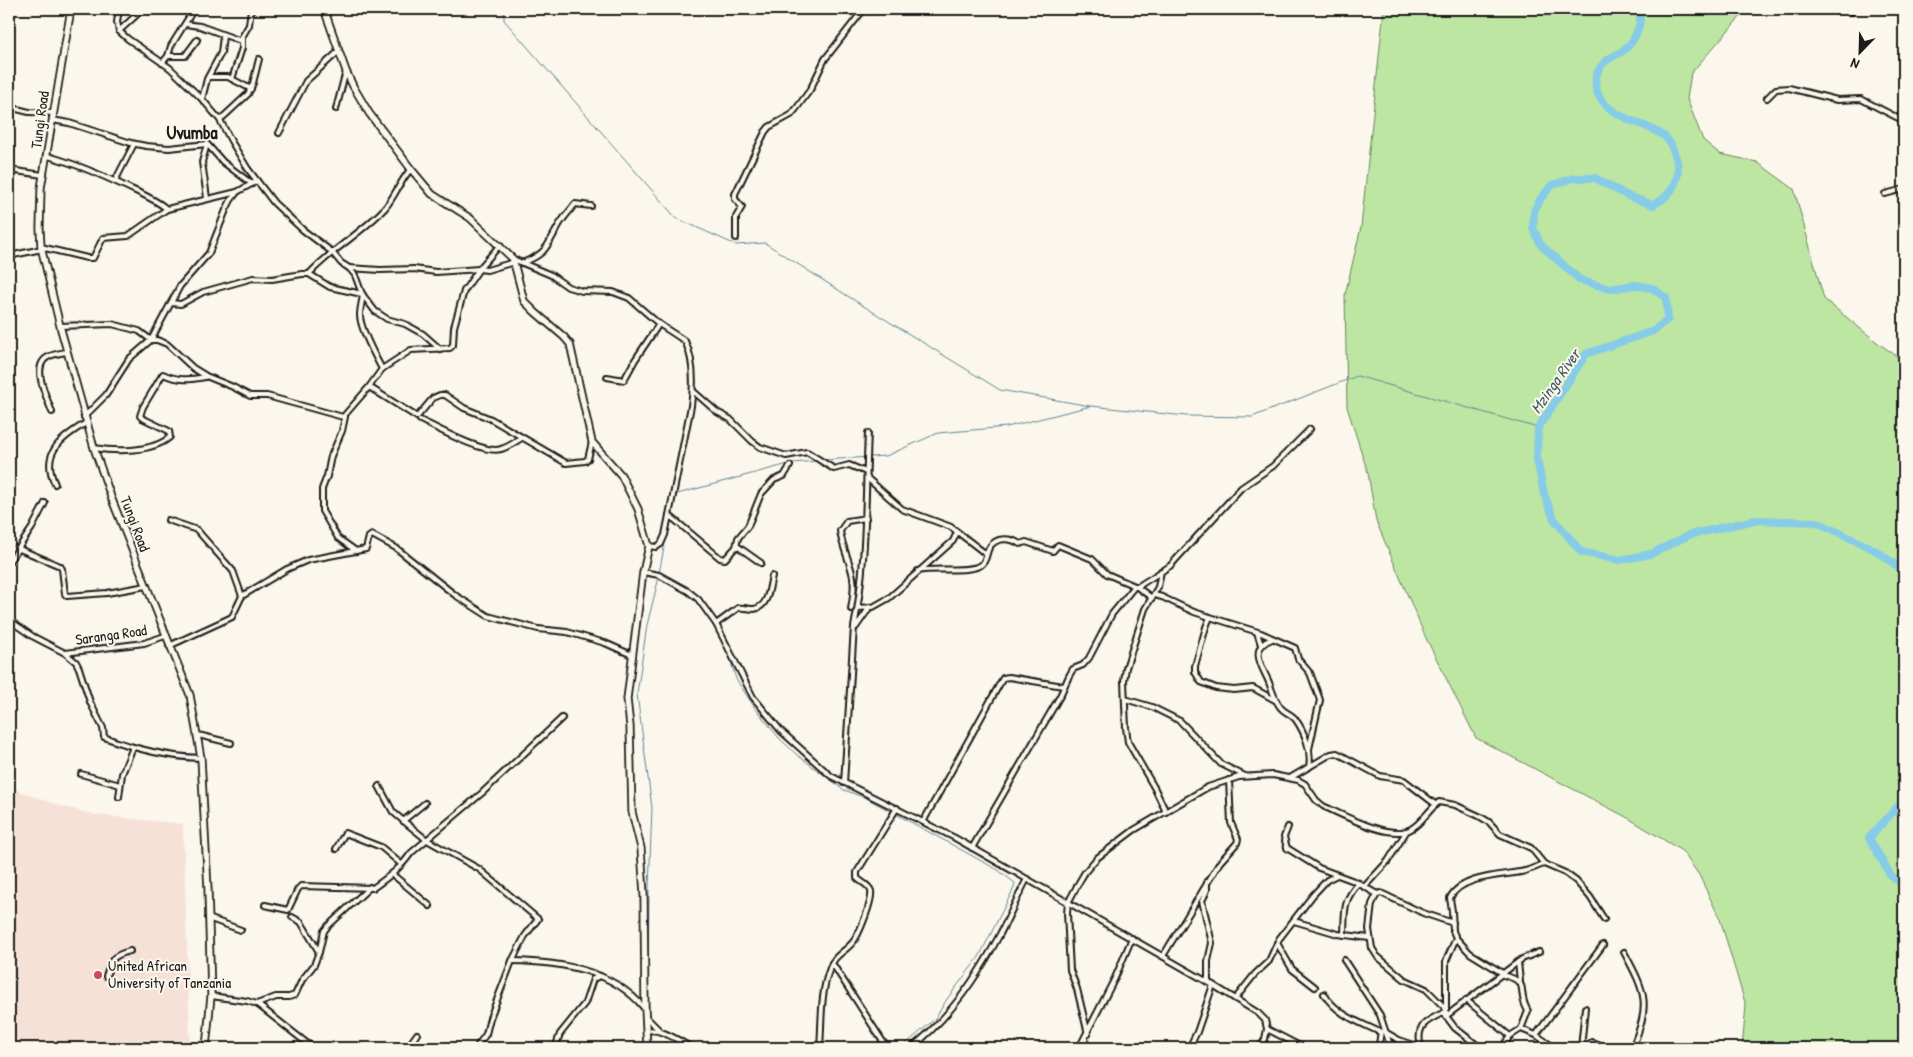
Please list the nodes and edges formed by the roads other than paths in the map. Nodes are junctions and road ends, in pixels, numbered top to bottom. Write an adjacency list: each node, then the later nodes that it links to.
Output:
1 (71, 9): 25 (street, Tungi Road)
2 (120, 9): 9 (street)
3 (143, 9): 9 (street)
4 (194, 9): 8 (street)
5 (251, 9): 12 (street)
6 (324, 9): 13 (street)
7 (864, 9): 45 (street)
8 (185, 24): 10 (street); 14 (street)
9 (119, 31): 16 (street)
10 (223, 36): 12 (street); 18 (street)
11 (197, 40): 14 (street)
12 (241, 42): 19 (street)
13 (338, 52): 17 (street); 29 (street)
14 (168, 56): 16 (street)
15 (259, 59): 20 (street)
16 (162, 63): 22 (street)
17 (346, 71): 24 (street); 33 (street)
18 (209, 77): 19 (street); 22 (street)
19 (232, 79): 20 (street)
20 (251, 89): 27 (street)
21 (1767, 98): 28 (street)
22 (202, 99): 27 (street)
23 (9, 108): 25 (street)
24 (336, 110)
25 (53, 113): 26 (street, Tungi Road)
26 (52, 120): 30 (street); 32 (street, Tungi Road)
27 (220, 120): 37 (street)
28 (1904, 121)
29 (279, 133)
30 (134, 144): 31 (street); 36 (street)
31 (207, 144): 38 (street); 42 (street)
32 (48, 156): 35 (street, Tungi Road); 36 (street)
33 (411, 169): 46 (street); 48 (street)
34 (9, 170): 35 (street)
35 (43, 175): 47 (street, Tungi Road)
36 (115, 181): 44 (street)
37 (257, 181): 38 (street); 48 (street)
38 (252, 184): 40 (street)
39 (1904, 189): 41 (street)
40 (237, 192): 42 (street); 56 (street)
41 (1885, 194)
42 (208, 198): 44 (street)
43 (591, 206): 51 (street)
44 (167, 208): 47 (street)
45 (736, 238)
46 (500, 245): 50 (street); 53 (street)
47 (42, 248): 49 (street); 58 (street, Tungi Road)
48 (332, 252): 52 (street); 54 (street)
49 (9, 256)
50 (513, 260): 51 (street); 53 (street); 74 (street)
51 (522, 263): 57 (street)
52 (349, 268): 53 (street); 55 (street)
53 (479, 269): 60 (street)
54 (309, 274): 55 (street); 56 (street)
55 (363, 295): 60 (street); 62 (street)
56 (171, 303): 59 (street)
57 (659, 324): 64 (street); 66 (street)
58 (60, 326): 59 (street); 61 (street, Tungi Road)
59 (151, 340): 63 (street); 69 (street)
60 (440, 349): 62 (street)
61 (67, 352): 67 (street); 69 (street, Tungi Road)
62 (382, 368): 65 (street)
63 (206, 376): 68 (street); 75 (street)
64 (607, 377)
65 (369, 387): 68 (street); 73 (street)
66 (693, 392): 77 (street); 81 (street)
67 (52, 412)
68 (345, 417): 88 (street)
69 (85, 420): 75 (street, Tungi Road); 79 (street)
70 (420, 420): 73 (street)
71 (1310, 429): 94 (street)
72 (868, 433): 77 (street)
73 (522, 438): 74 (street)
74 (592, 442): 85 (street)
75 (94, 448): 96 (street, Tungi Road)
76 (790, 466): 86 (street)
77 (866, 472): 78 (street)
78 (867, 478): 82 (street); 84 (street)
79 (55, 484)
80 (45, 503): 87 (street)
81 (669, 515): 85 (street); 86 (street)
82 (866, 518): 101 (street); 102 (street)
83 (168, 520): 98 (street)
84 (957, 532): 89 (street); 92 (street)
85 (648, 546): 93 (street)
86 (736, 546): 91 (street)
87 (17, 548): 90 (street); 96 (street)
88 (356, 551): 98 (street); 113 (street)
89 (986, 554): 92 (street); 97 (street)
90 (9, 562)
91 (760, 563)
92 (918, 570): 100 (street)
93 (643, 572): 105 (street); 113 (street)
94 (1161, 572): 97 (street); 99 (street)
95 (772, 576): 105 (street)
96 (146, 586): 108 (street, Tungi Road)
97 (1136, 586): 99 (street); 114 (street)
98 (242, 596): 111 (street)
99 (1153, 597): 103 (street); 115 (street)
100 (870, 607): 101 (street); 106 (street)
101 (858, 608): 106 (street)
102 (851, 609)
103 (1210, 617): 107 (street); 116 (street)
104 (9, 620): 112 (street, Saranga Road)
105 (716, 624): 128 (street)
106 (854, 632): 128 (street)
107 (1257, 632): 109 (street); 110 (street)
108 (165, 636): 111 (street, Tungi Road); 112 (street, Saranga Road)
109 (1273, 638): 110 (street); 121 (street)
110 (1261, 645): 116 (street)
111 (169, 646): 118 (street, Tungi Road)
112 (65, 653): 120 (street)
113 (632, 655): 189 (street)
114 (1063, 686): 137 (street); 142 (street)
115 (1125, 699): 125 (street); 135 (street)
116 (1275, 700): 121 (street)
117 (562, 718): 140 (street)
118 (198, 735): 119 (street); 122 (street, Tungi Road)
119 (231, 743)
120 (133, 747): 122 (street); 129 (street)
121 (1309, 750): 123 (street)
122 (201, 758): 157 (street, Tungi Road)
123 (1309, 767): 126 (street); 133 (street)
124 (81, 774): 129 (street)
125 (1245, 776): 126 (street); 127 (street)
126 (1290, 778): 139 (street)
127 (1229, 780): 135 (street); 148 (street)
128 (844, 783): 134 (street)
129 (120, 785): 131 (street)
130 (379, 786): 136 (street)
131 (119, 797)
132 (426, 803): 136 (street)
133 (1435, 804): 139 (street); 144 (street)
134 (897, 808): 137 (street); 176 (street)
135 (1166, 812): 153 (street)
136 (403, 821): 140 (street)
137 (923, 822): 142 (street)
138 (1288, 827): 146 (street)
139 (1406, 832): 150 (street)
140 (427, 840): 143 (street); 174 (street)
141 (336, 848): 143 (street)
142 (972, 848): 147 (street)
143 (401, 864): 145 (street)
144 (1544, 864): 158 (street); 160 (street)
145 (392, 874): 151 (street); 155 (street)
146 (1337, 875): 149 (street); 159 (street)
147 (1027, 880): 153 (street); 214 (street)
148 (1207, 882): 172 (street); 181 (street)
149 (1359, 883): 150 (street); 162 (street)
150 (1365, 886): 152 (street)
151 (370, 887): 154 (street); 169 (street)
152 (1377, 894): 160 (street); 164 (street)
153 (1068, 903): 163 (street); 199 (street)
154 (265, 905)
155 (430, 906)
156 (292, 917): 169 (street)
157 (208, 918): 161 (street); 185 (street, Tungi Road)
158 (1604, 919)
159 (1294, 921): 162 (street); 166 (street)
160 (1453, 923): 165 (street)
161 (241, 930)
162 (1344, 935): 164 (street)
163 (1132, 938): 172 (street); 199 (street)
164 (1369, 938): 191 (street)
165 (1456, 938): 177 (street); 191 (street)
166 (1277, 943): 183 (street); 186 (street)
167 (1603, 945): 200 (street)
168 (130, 951): 178 (street)
169 (319, 952): 188 (street)
170 (1539, 952): 175 (street)
171 (1624, 952): 229 (street)
172 (1163, 956): 181 (street)
173 (1344, 960): 196 (street)
174 (512, 961): 179 (street); 208 (street)
175 (1518, 962): 177 (street); 180 (street)
176 (832, 963): 212 (street); 213 (street)
177 (1504, 974): 180 (street); 187 (street)
178 (106, 976)
179 (601, 976): 189 (street); 209 (street)
180 (1520, 981): 194 (street)
181 (1208, 982): 182 (street)
182 (1213, 984): 186 (street); 202 (street)
183 (1315, 987)
184 (1324, 994): 196 (street)
185 (211, 996): 188 (street); 205 (street, Tungi Road)
186 (1235, 999): 193 (street)
187 (1466, 1000): 191 (street); 201 (street)
188 (257, 1004): 206 (street)
189 (645, 1008): 192 (street)
190 (1585, 1008): 227 (street)
191 (1446, 1012): 204 (street); 224 (street)
192 (645, 1016): 195 (street); 197 (street)
193 (1267, 1029): 219 (street); 220 (street)
194 (1521, 1029): 200 (street); 201 (street)
195 (646, 1031): 197 (street); 210 (street)
196 (1383, 1032): 203 (street); 204 (street); 222 (street)
197 (662, 1033): 211 (street)
198 (417, 1034): 207 (street)
199 (1086, 1035): 215 (street); 216 (street)
200 (1536, 1035): 226 (street)
201 (1510, 1036): 225 (street)
202 (1192, 1043): 217 (street); 218 (street)
203 (1380, 1046): 221 (street)
204 (1419, 1046): 223 (street)
205 (206, 1048)
206 (313, 1048)
207 (407, 1048)
208 (476, 1048)
209 (556, 1048)
210 (647, 1048)
211 (693, 1048)
212 (820, 1048)
213 (886, 1048)
214 (911, 1048)
215 (1079, 1048)
216 (1086, 1048)
217 (1189, 1048)
218 (1198, 1048)
219 (1260, 1048)
220 (1304, 1048)
221 (1376, 1048)
222 (1391, 1048)
223 (1407, 1048)
224 (1481, 1048)
225 (1502, 1048)
226 (1555, 1048)
227 (1582, 1048): 228 (street)
228 (1607, 1048)
229 (1632, 1048)

